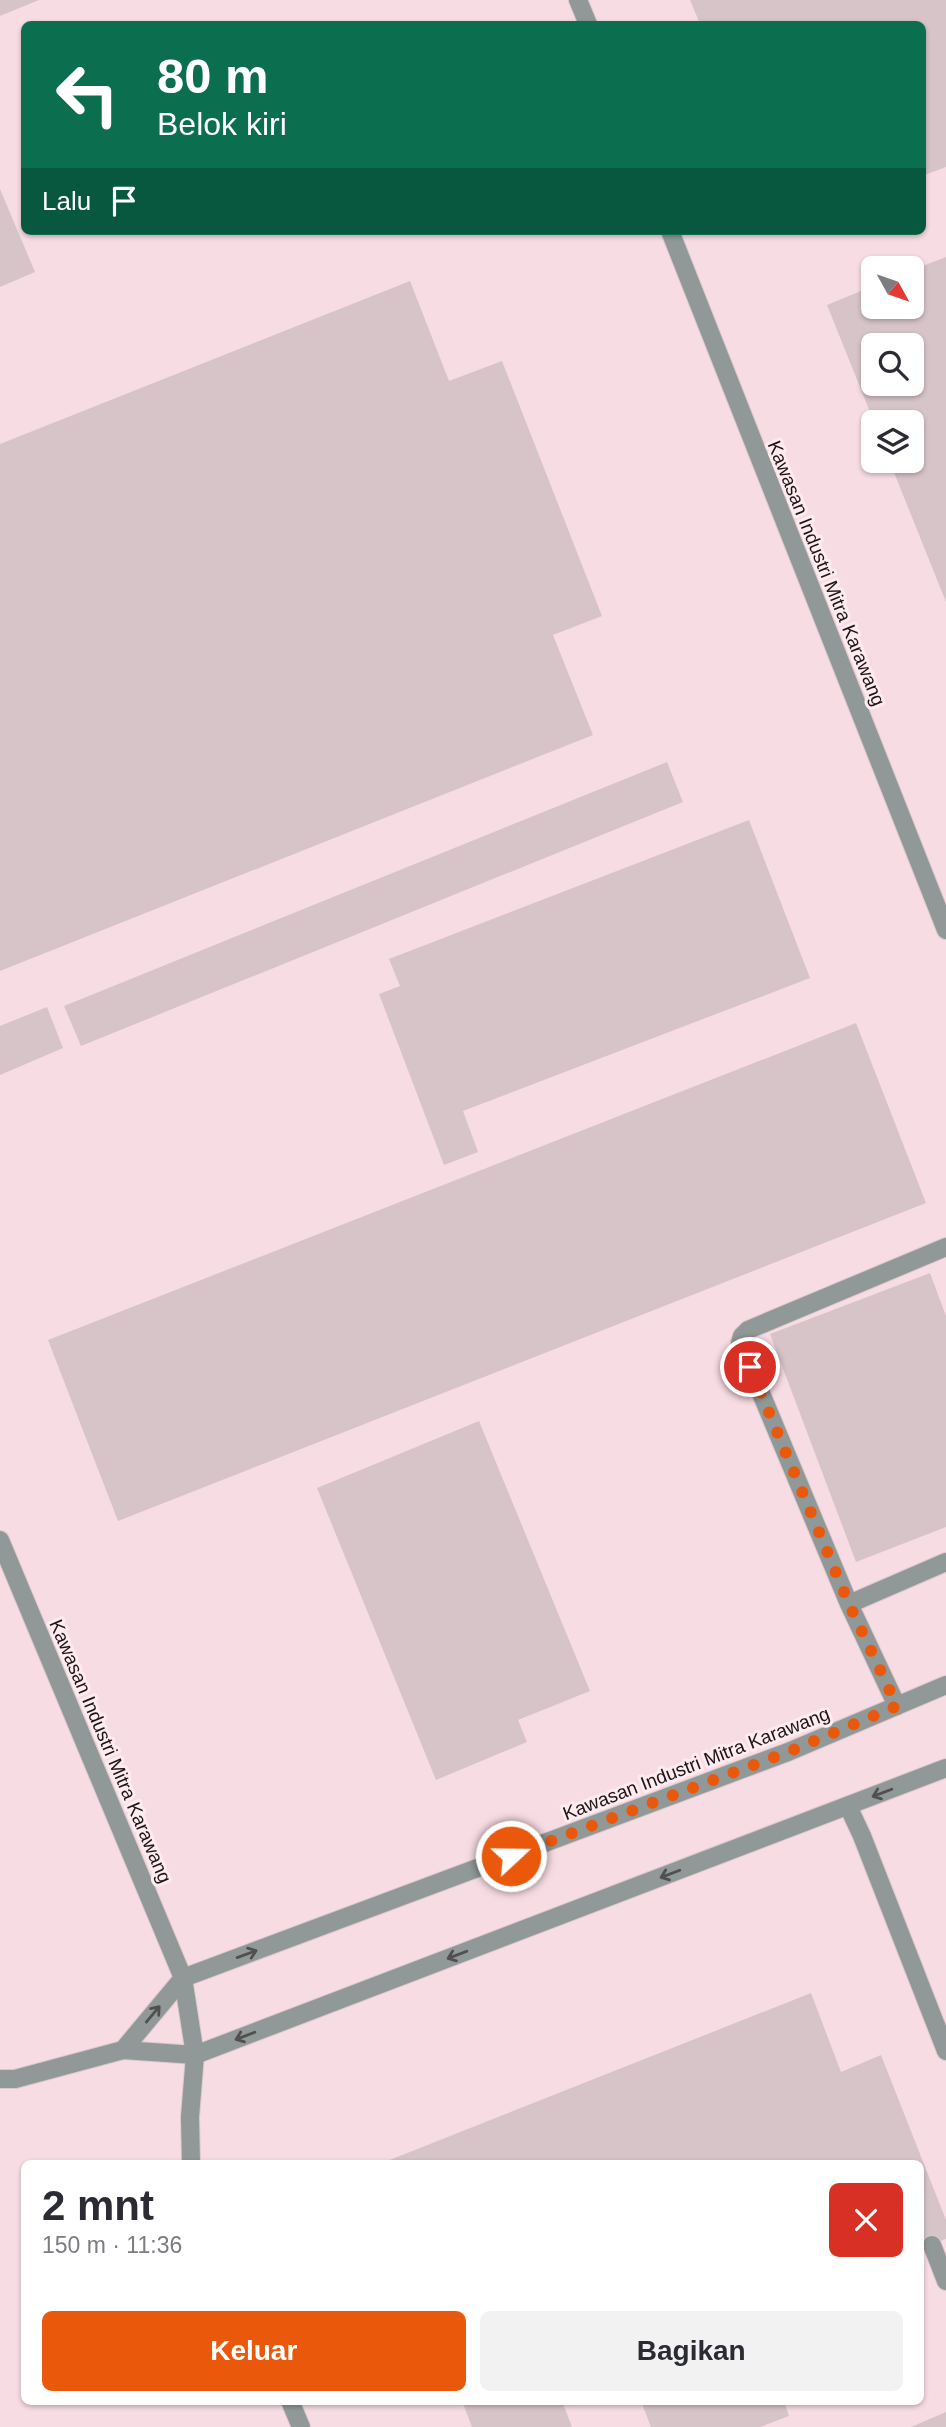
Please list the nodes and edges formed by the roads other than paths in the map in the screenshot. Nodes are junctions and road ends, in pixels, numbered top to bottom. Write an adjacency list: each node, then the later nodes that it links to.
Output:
1 (578, 0): 2 (street)
2 (587, 21)
3 (672, 235): 4 (street, Kawasan Industri Mitra Karawang)
4 (946, 930)
5 (946, 1247): 8 (street)
6 (0, 1540): 13 (street, Kawasan Industri Mitra Karawang)
7 (946, 1562): 8 (street)
8 (849, 1604): 10 (street)
9 (946, 1685): 10 (street, Kawasan Industri Mitra Karawang)
10 (897, 1706): 13 (street, Kawasan Industri Mitra Karawang, one-way to 10)
11 (946, 1768): 12 (street, one-way to 12)
12 (848, 1806): 15 (street); 16 (street, one-way to 16)
13 (183, 1978): 14 (street, one-way to 13); 16 (street, Kawasan Industri Mitra Karawang)
14 (123, 2050): 16 (street); 17 (street)
15 (946, 2052)
16 (195, 2055): 18 (street, Kawasan Industri Mitra Karawang)
17 (0, 2080)
18 (191, 2160)
19 (932, 2245): 20 (street)
20 (946, 2281)
21 (292, 2405): 22 (street)
22 (301, 2427)

